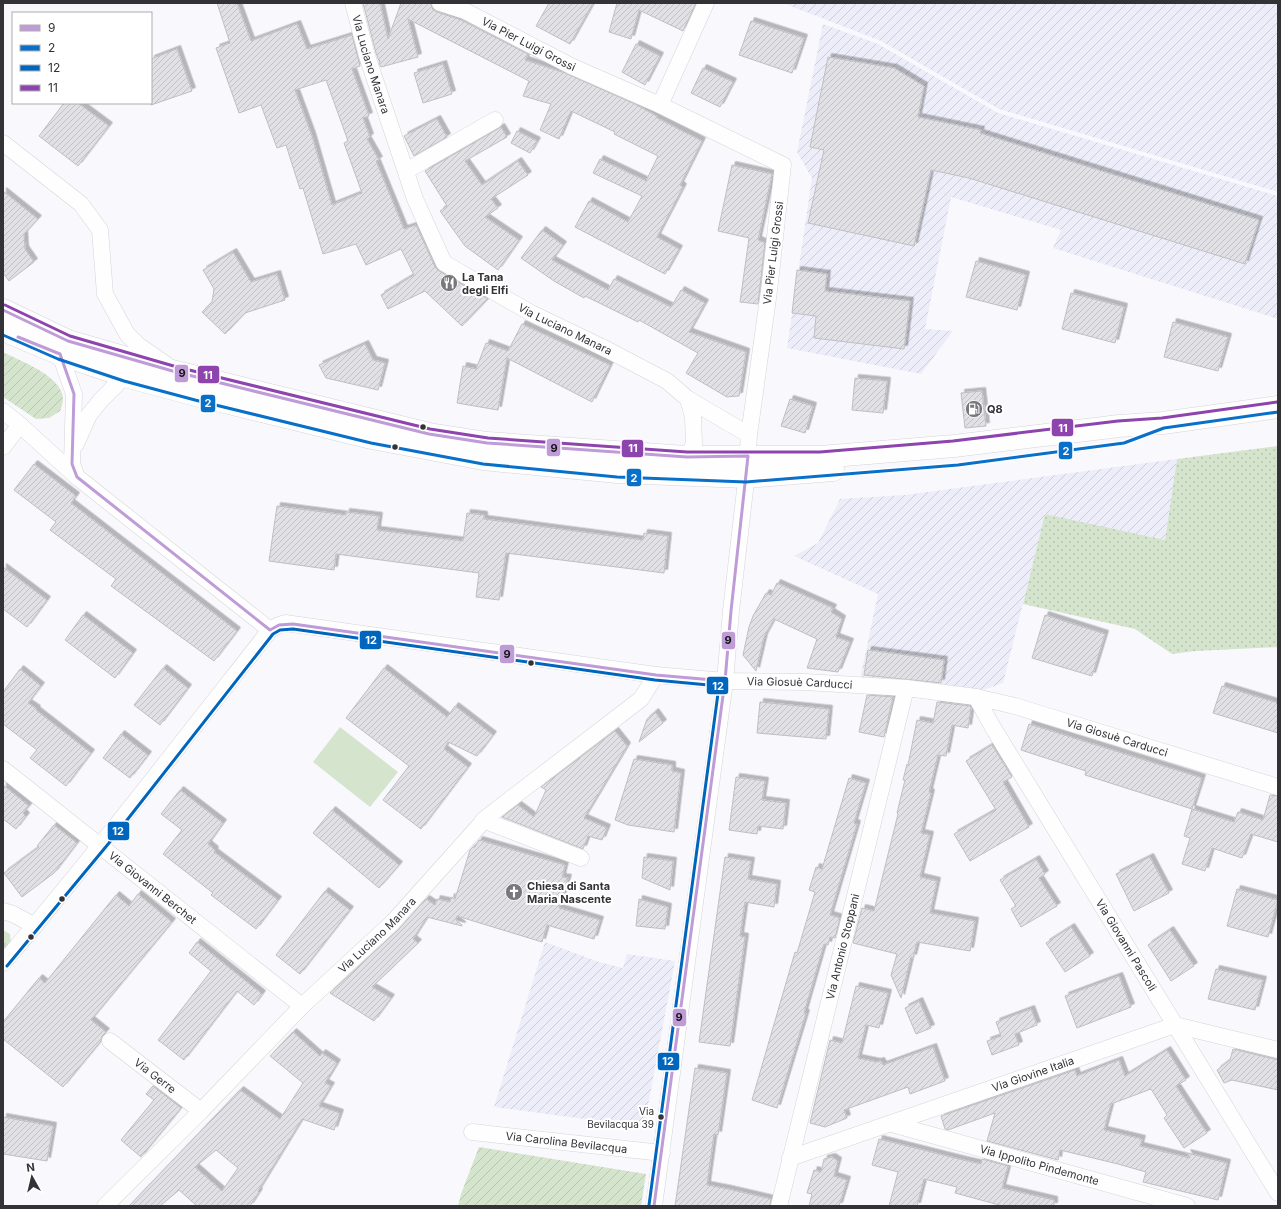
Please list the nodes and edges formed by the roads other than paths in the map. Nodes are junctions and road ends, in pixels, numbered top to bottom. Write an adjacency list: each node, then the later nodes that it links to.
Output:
1 (353, 3): 7 (street, Via Luciano Manara)
2 (440, 3): 4 (street, Via Pier Luigi Grossi)
3 (706, 3): 4 (street)
4 (660, 105): 17 (street, Via Pier Luigi Grossi)
5 (495, 120): 7 (street)
6 (3, 143): 11 (street)
7 (406, 171): 13 (street, Via Luciano Manara)
8 (3, 310): 11 (street)
9 (3, 330): 10 (street)
10 (60, 354): 12 (street); 19 (street)
11 (176, 372): 20 (street)
12 (124, 376): 19 (street); 21 (street)
13 (688, 399): 17 (street, Via Luciano Manara); 20 (street)
14 (1278, 408): 21 (street)
15 (3, 411): 16 (street)
16 (20, 425): 18 (street); 22 (street)
17 (749, 435): 21 (street, Via Pier Luigi Grossi)
18 (3, 447)
19 (72, 451): 22 (street)
20 (687, 457): 21 (street)
21 (747, 467): 25 (street, Via Pier Luigi Grossi)
22 (77, 477): 23 (street)
23 (270, 630): 24 (street, Via Giosuè Carducci); 31 (street)
24 (656, 675): 25 (street, Via Giosuè Carducci); 30 (street, Via Luciano Manara)
25 (725, 681): 26 (street, Via Giosuè Carducci); 43 (street)
26 (906, 688): 27 (street, Via Giosuè Carducci); 44 (street, Via Antonio Stoppani)
27 (976, 697): 29 (street, Via Giosuè Carducci); 37 (street, Via Giovanni Pascoli)
28 (3, 769): 31 (street, Via Giovanni Berchet)
29 (1278, 787)
30 (484, 820): 32 (street); 36 (street, Via Luciano Manara)
31 (100, 846): 34 (street); 36 (street, Via Giovanni Berchet)
32 (581, 858)
33 (3, 911): 34 (street)
34 (35, 926): 35 (street)
35 (3, 963)
36 (302, 1006): 40 (street, Via Luciano Manara)
37 (1175, 1025): 39 (street); 41 (street, Via Giovine Italia); 45 (street, Via Giovanni Pascoli)
38 (110, 1041): 40 (street, Via Gerre)
39 (1278, 1050)
40 (201, 1111): 46 (street, Via Luciano Manara)
41 (892, 1124): 44 (street, Via Giovine Italia); 49 (street, Via Ippolito Pindemonte)
42 (472, 1132): 43 (street, Via Carolina Bevilacqua)
43 (662, 1153): 47 (street)
44 (790, 1158): 48 (street, Via Antonio Stoppani)
45 (1278, 1193)
46 (106, 1206)
47 (654, 1206)
48 (779, 1206)
49 (1187, 1206)

